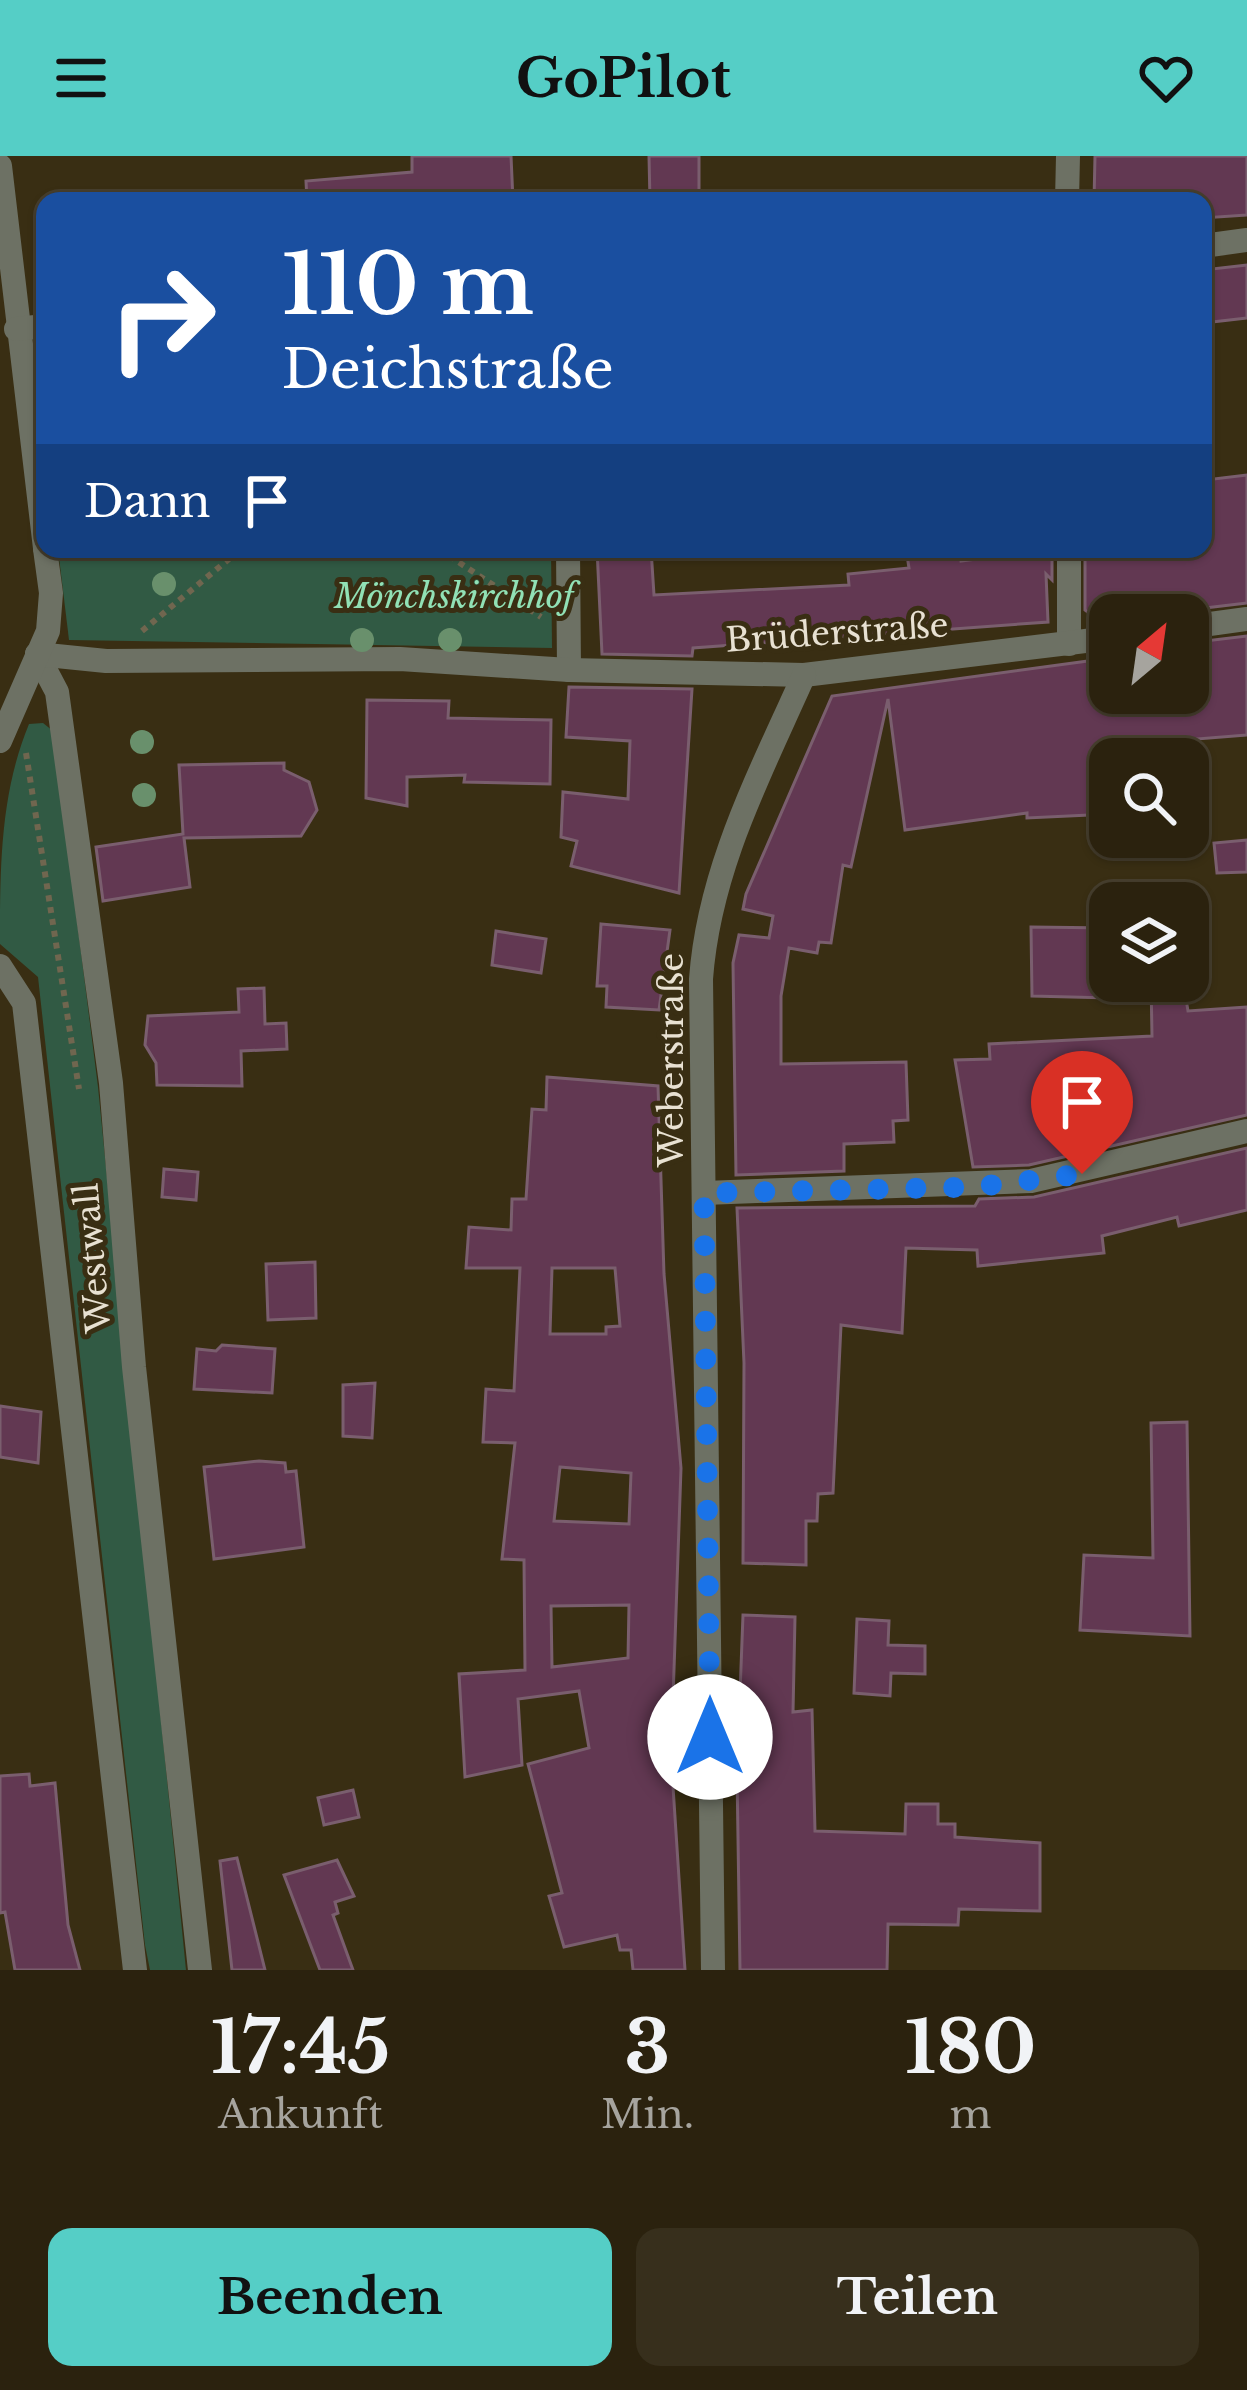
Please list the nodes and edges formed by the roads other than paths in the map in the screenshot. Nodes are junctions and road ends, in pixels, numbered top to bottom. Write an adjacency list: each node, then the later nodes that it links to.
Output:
1 (1068, 156): 3 (street)
2 (0, 166): 7 (street)
3 (1066, 192)
4 (1247, 240): 5 (street)
5 (1212, 245)
6 (36, 327): 7 (street)
7 (16, 329): 8 (street)
8 (36, 480)
9 (46, 558): 16 (street)
10 (568, 558): 17 (street)
11 (1069, 558): 15 (street)
12 (1247, 619): 13 (street)
13 (1209, 624)
14 (1089, 641): 15 (street, Brüderstraße)
15 (1069, 644): 18 (street, Brüderstraße)
16 (38, 654): 17 (street); 19 (street); 24 (street, Westwall)
17 (568, 670): 18 (street, Brüderstraße)
18 (804, 674): 22 (street, Weberstraße)
19 (0, 741)
20 (0, 966): 23 (street, Westwall)
21 (1247, 1132): 22 (street)
22 (704, 1193): 25 (street, Weberstraße)
23 (134, 1970)
24 (200, 1970)
25 (713, 1970)

